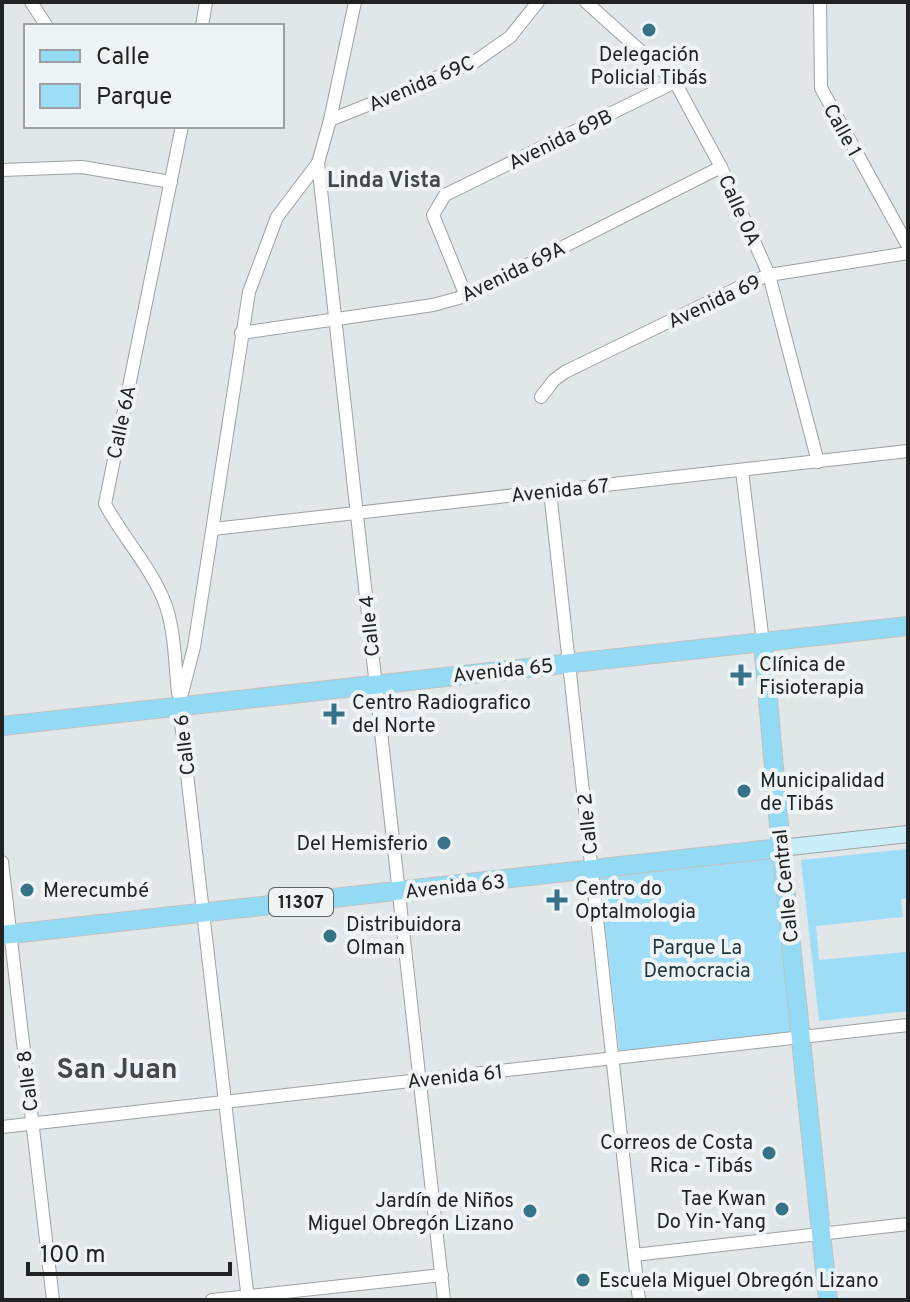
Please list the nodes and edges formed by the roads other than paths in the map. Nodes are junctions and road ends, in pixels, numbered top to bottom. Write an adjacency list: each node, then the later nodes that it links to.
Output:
1 (31, 2): 7 (street)
2 (206, 2): 8 (street)
3 (355, 2): 10 (street, Calle 4)
4 (538, 2): 10 (street, Avenida 69C)
5 (586, 2): 9 (street, Calle 0A)
6 (820, 2): 16 (street, Calle 1)
7 (45, 24)
8 (202, 24)
9 (675, 82): 13 (street, Calle 0A); 19 (street, Avenida 69B)
10 (330, 120): 12 (street, Calle 4)
11 (182, 128): 15 (street, Calle 6A)
12 (318, 163): 20 (street, Calle 4); 21 (street, Calle 6)
13 (721, 167): 18 (street, Calle 0A); 19 (street, Avenida 69A)
14 (2, 170): 15 (street)
15 (171, 182): 32 (street, Calle 6A)
16 (908, 246)
17 (908, 253): 18 (street, Avenida 69)
18 (769, 275): 22 (street, Avenida 69); 24 (street, Calle 0A)
19 (466, 296): 20 (street, Avenida 69A)
20 (335, 319): 21 (street, Avenida 69A); 27 (street, Calle 4)
21 (241, 333): 28 (street, Calle 6)
22 (541, 397)
23 (908, 451): 24 (street, Avenida 67)
24 (818, 462): 25 (street, Avenida 67)
25 (742, 471): 26 (street, Avenida 67); 30 (street, Calle Central)
26 (550, 491): 27 (street, Avenida 67); 33 (street, Calle 2)
27 (357, 513): 28 (street, Avenida 67); 34 (street, Calle 4)
28 (213, 529): 31 (street, Calle 6)
29 (908, 626): 30 (main road, Avenida 65)
30 (763, 642): 33 (main road, Avenida 65); 38 (main road, Calle Central)
31 (194, 647): 32 (street); 35 (street, Calle 6)
32 (174, 649): 35 (street, Calle 6A)
33 (571, 663): 34 (main road, Avenida 65); 40 (street, Calle 2)
34 (376, 683): 35 (main road, Avenida 65); 41 (street, Calle 4)
35 (179, 705): 36 (main road, Avenida 65); 42 (street, Calle 6)
36 (2, 726)
37 (908, 834): 38 (main road, Avenida 63)
38 (781, 848): 40 (main road, Avenida 63 / 11307); 45 (main road, Calle Central)
39 (2, 862): 43 (street, Calle 8)
40 (592, 871): 41 (main road, Avenida 63 / 11307); 46 (street, Calle 2)
41 (399, 892): 42 (main road, Avenida 63 / 11307); 47 (street, Calle 4)
42 (204, 913): 43 (main road, Avenida 63 / 11307); 48 (street, Calle 6)
43 (6, 934): 49 (street, Calle 8)
44 (908, 1025): 45 (street, Avenida 61)
45 (800, 1037): 46 (street, Avenida 61); 52 (main road, Calle Central)
46 (613, 1058): 47 (street, Avenida 61); 53 (street, Calle 2)
47 (420, 1080): 48 (street, Avenida 61); 54 (street, Calle 4)
48 (226, 1102): 49 (street, Avenida 61); 55 (street, Calle 6)
49 (32, 1124): 50 (street, Avenida 61); 56 (street, Calle 8)
50 (2, 1127)
51 (908, 1224): 52 (street)
52 (821, 1234): 53 (street); 60 (main road, Calle Central)
53 (634, 1255): 59 (street, Calle 2)
54 (442, 1275): 55 (street); 58 (street, Calle 4)
55 (248, 1298): 57 (street)
56 (53, 1300)
57 (212, 1300)
58 (444, 1300)
59 (639, 1300)
60 (828, 1300)

